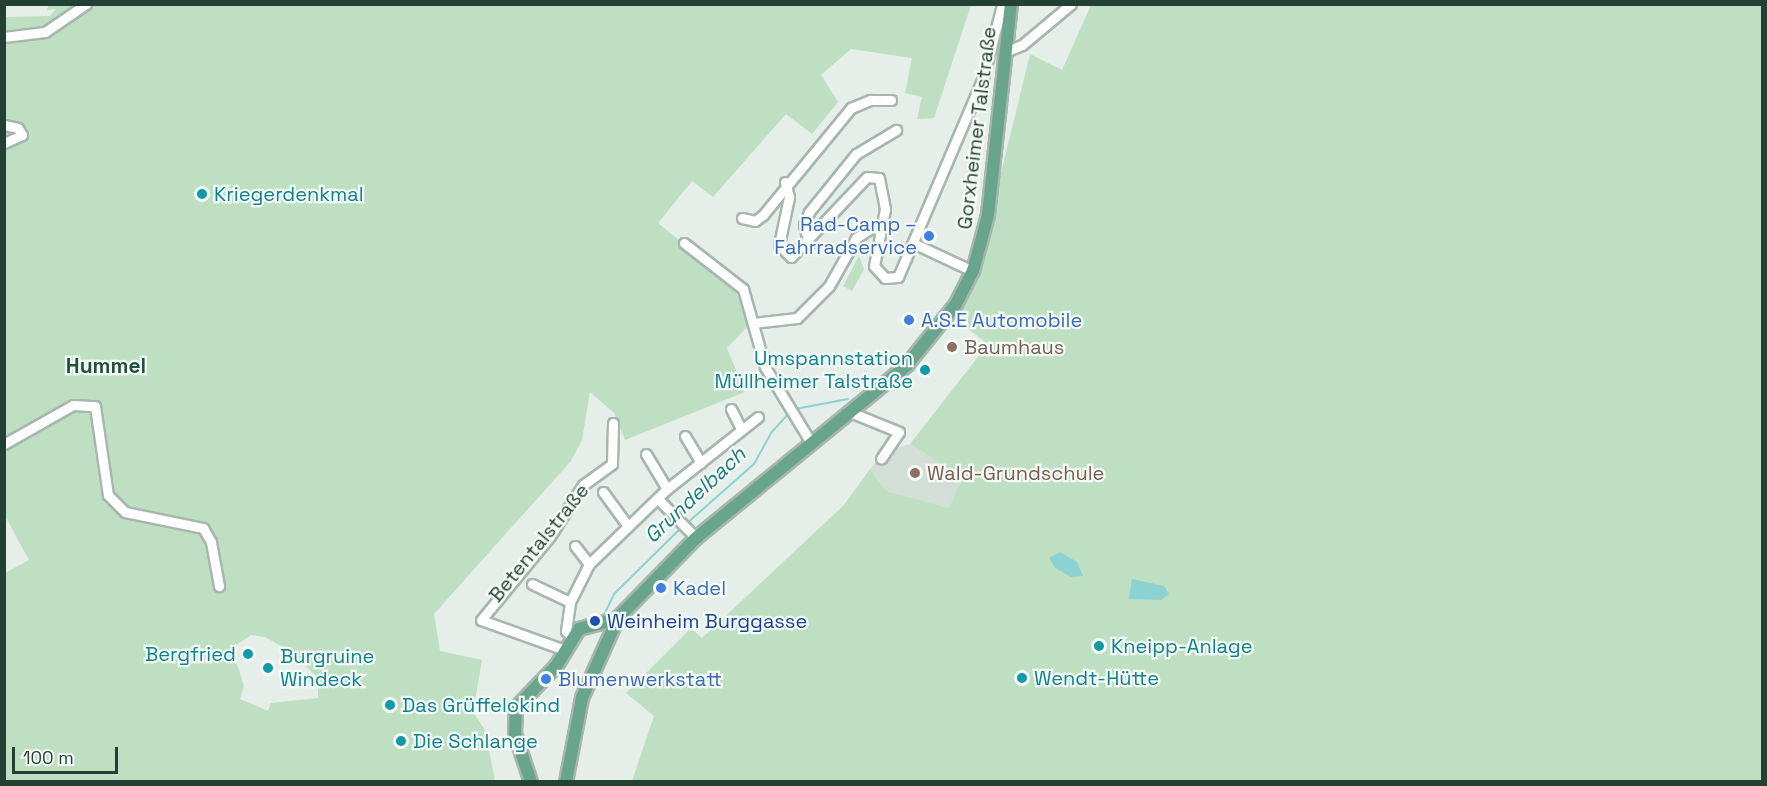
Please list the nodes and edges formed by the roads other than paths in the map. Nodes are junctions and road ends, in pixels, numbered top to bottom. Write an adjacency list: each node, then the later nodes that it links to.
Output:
1 (86, 4): 5 (street)
2 (1011, 4): 6 (main road, Gorxheimer Talstraße)
3 (1071, 4): 6 (street)
4 (1002, 5): 7 (street)
5 (4, 38)
6 (1007, 51): 8 (main road, Gorxheimer Talstraße)
7 (983, 78): 8 (street); 18 (street)
8 (1004, 79): 19 (main road, Gorxheimer Talstraße)
9 (891, 100): 13 (street)
10 (4, 125): 12 (street)
11 (896, 130): 17 (street)
12 (4, 143)
13 (786, 182): 14 (street); 17 (street)
14 (742, 218)
15 (880, 229): 17 (street); 18 (street); 20 (street)
16 (684, 243): 20 (street)
17 (809, 244)
18 (915, 244): 19 (street)
19 (973, 271): 22 (main road, Gorxheimer Talstraße)
20 (753, 323): 27 (street)
21 (731, 409): 25 (street)
22 (849, 412): 27 (main road, Gorxheimer Talstraße); 30 (street)
23 (758, 417): 25 (street)
24 (613, 423): 46 (street, Betentalstraße)
25 (740, 427): 31 (street)
26 (685, 436): 31 (street)
27 (810, 441): 36 (main road, Gorxheimer Talstraße)
28 (4, 444): 40 (street)
29 (646, 454): 32 (street)
30 (881, 459)
31 (701, 463): 32 (street)
32 (667, 489): 34 (street)
33 (603, 492): 35 (street)
34 (658, 499): 35 (street); 36 (street)
35 (628, 526): 38 (street)
36 (696, 538): 42 (main road, Gorxheimer Talstraße)
37 (575, 546): 38 (street)
38 (589, 564): 41 (street)
39 (532, 584): 41 (street)
40 (219, 586)
41 (570, 602): 44 (street)
42 (618, 618): 43 (main road); 45 (main road)
43 (600, 627): 44 (main road); 45 (main road)
44 (572, 637): 46 (main road)
45 (608, 638): 48 (main road)
46 (565, 650): 47 (main road)
47 (531, 782)
48 (566, 782)

